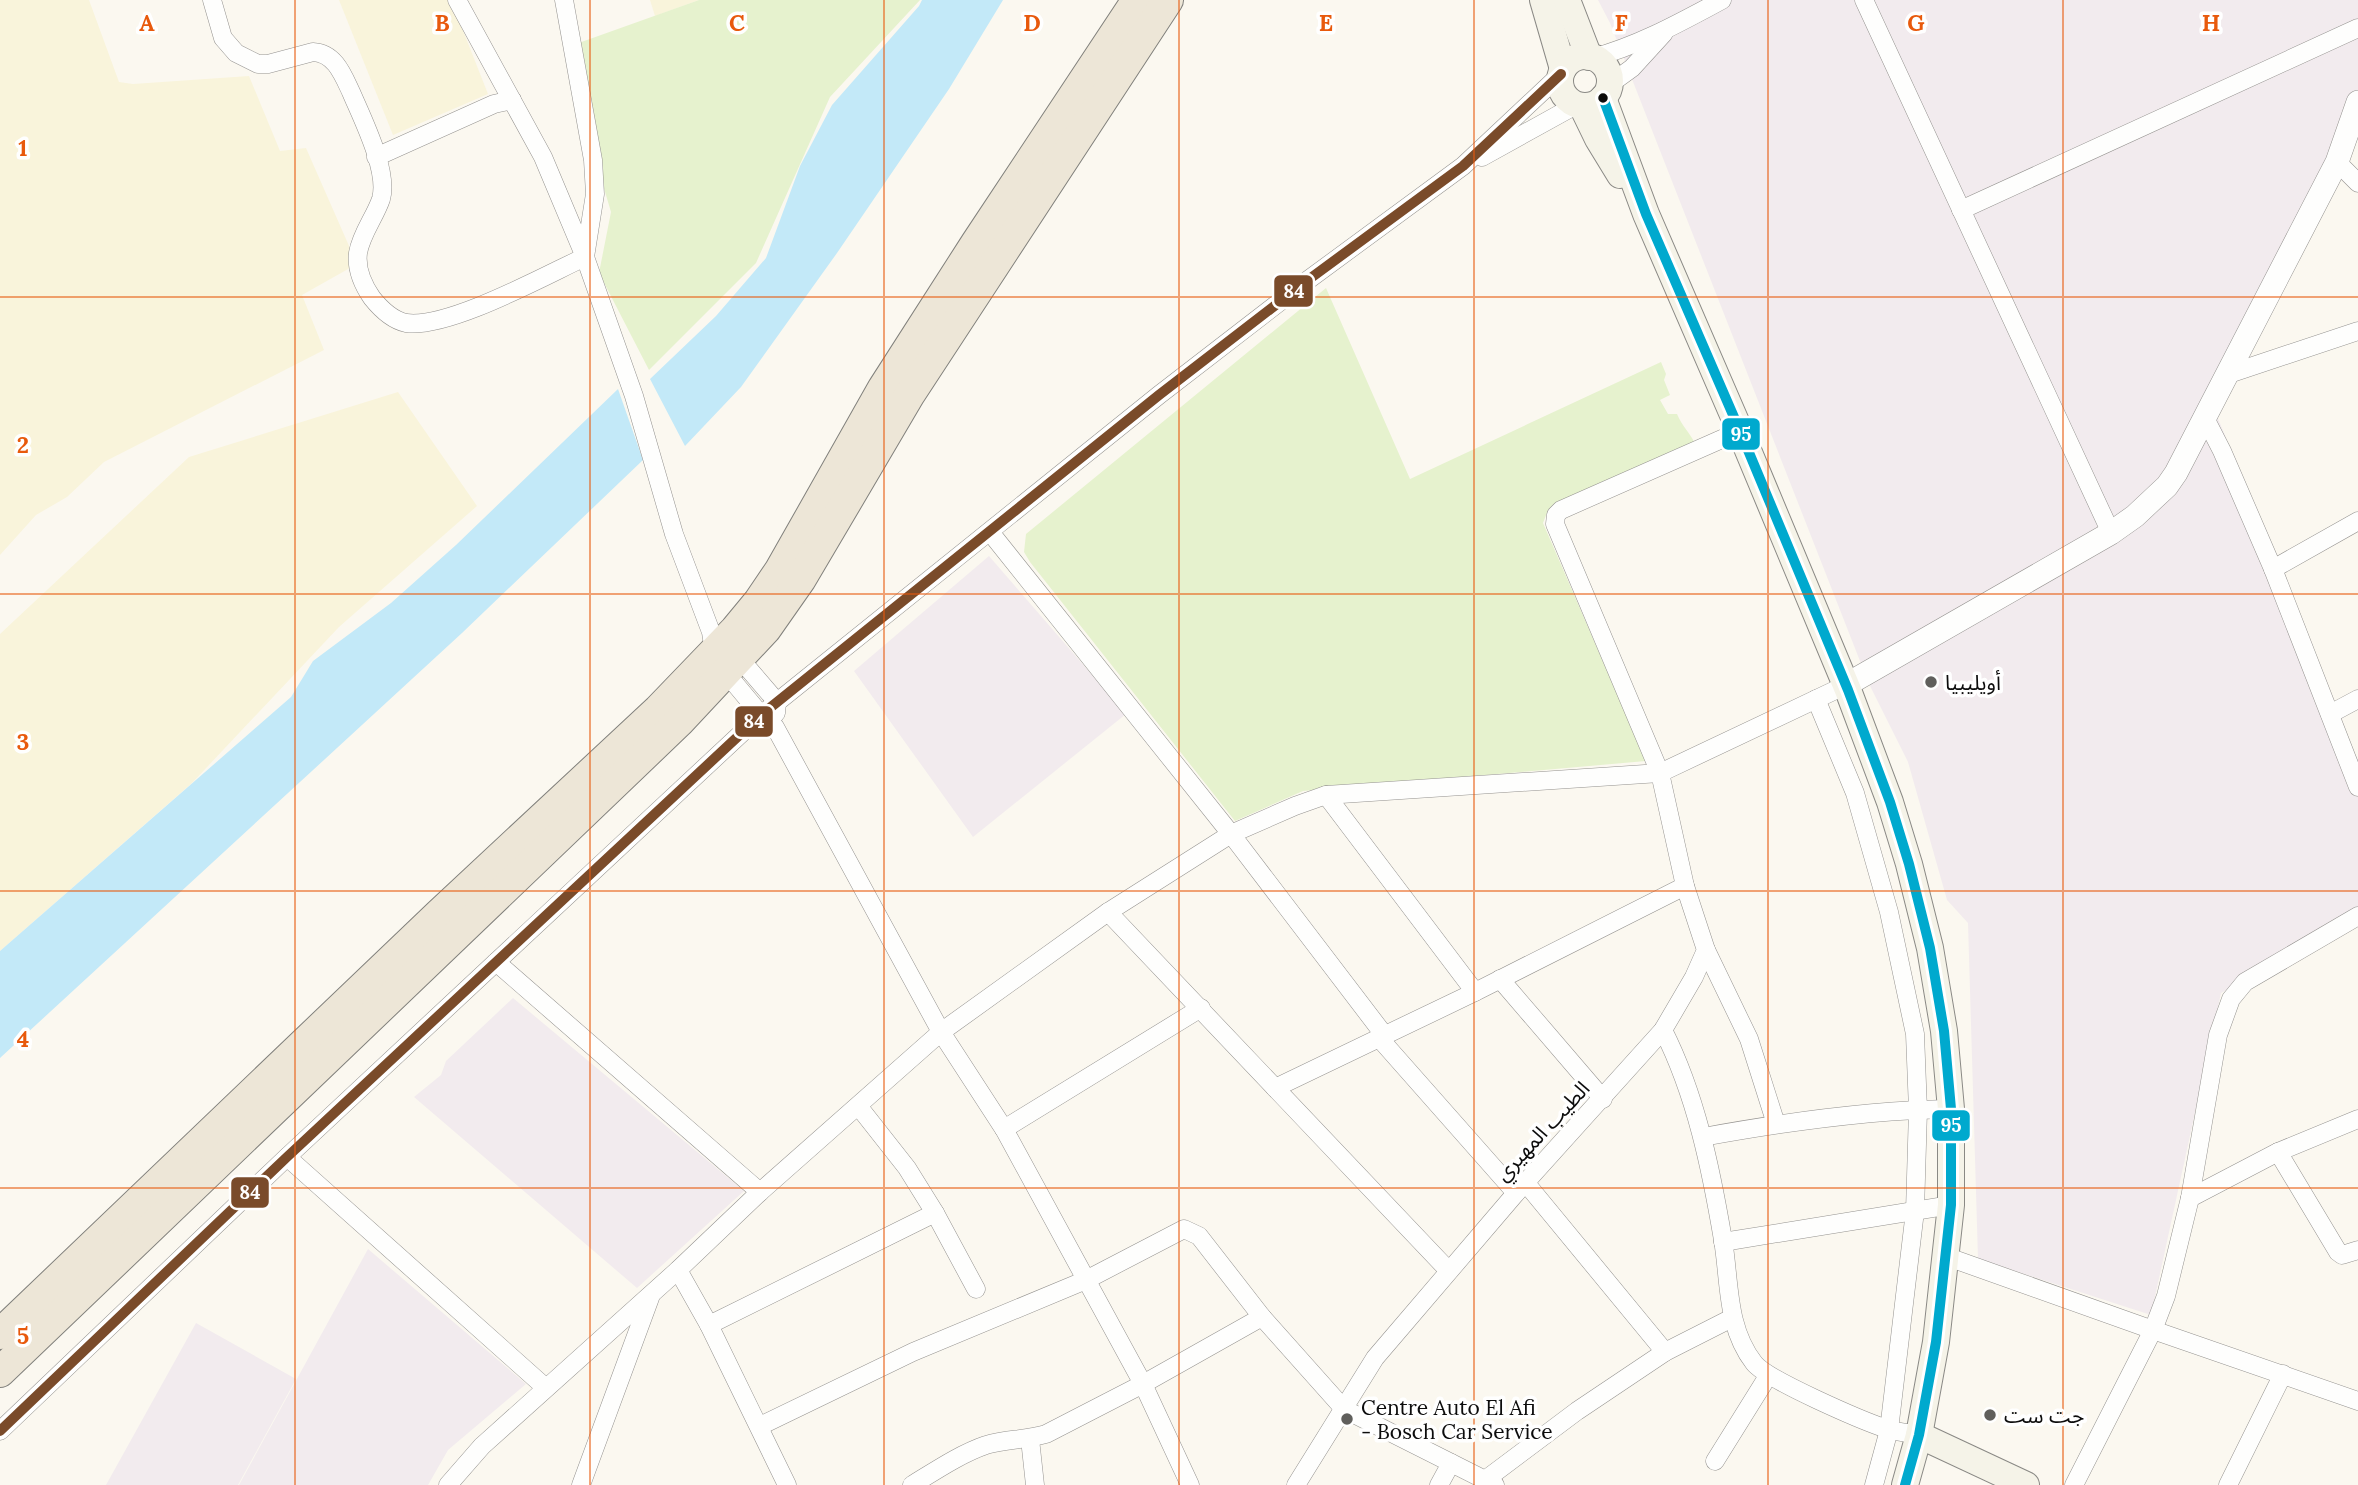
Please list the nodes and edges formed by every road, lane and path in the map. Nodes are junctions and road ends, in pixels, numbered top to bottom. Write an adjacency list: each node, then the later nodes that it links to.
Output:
1 (212, 0): 17 (street)
2 (457, 0): 15 (street)
3 (564, 0): 22 (street)
4 (1137, 0): 31 (main road)
5 (1168, 0): 31 (main road)
6 (1543, 0): 13 (main road)
7 (1567, 0): 12 (main road)
8 (1722, 0): 11 (street)
9 (1864, 0): 21 (street)
10 (2358, 28): 21 (street)
11 (1666, 30): 12 (street); 14 (street)
12 (1590, 57): 13 (main road); 14 (main road)
13 (1562, 71): 14 (main road); 19 (street)
14 (1593, 98): 19 (street); 26 (main road)
15 (512, 100): 17 (street); 22 (street)
16 (2358, 102): 18 (street)
17 (376, 157): 22 (street)
18 (2337, 162): 20 (street); 24 (street)
19 (1463, 166): 28 (street)
20 (2358, 183)
21 (1961, 210): 29 (street)
22 (585, 257): 31 (street)
23 (2358, 331): 24 (street)
24 (2226, 375): 25 (street)
25 (2205, 418): 29 (street); 30 (street)
26 (1740, 432): 32 (main road); 38 (street)
27 (2358, 521): 30 (street)
28 (990, 532): 35 (street); 41 (street)
29 (2111, 533): 32 (street)
30 (2273, 569): 36 (street)
31 (723, 651): 35 (street); 37 (street); 82 (main road); 84 (main road)
32 (1846, 685): 33 (street); 56 (main road)
33 (1816, 699): 38 (street); 57 (street)
34 (2358, 699): 36 (street)
35 (777, 702): 37 (street)
36 (2330, 714): 39 (street)
37 (768, 721): 46 (street); 51 (street)
38 (1660, 773): 40 (street); 42 (street)
39 (2358, 787)
40 (1326, 795): 41 (street); 48 (street)
41 (1231, 834): 43 (street); 52 (street)
42 (1685, 886): 45 (street); 47 (street)
43 (1108, 912): 49 (street); 51 (street)
44 (2358, 916): 66 (street)
45 (1706, 950): 50 (street, الطيب المهيري); 59 (street)
46 (496, 962): 63 (street); 65 (street)
47 (1500, 979): 48 (street); 54 (street)
48 (1475, 992): 52 (street)
49 (1201, 1008): 53 (street); 60 (street)
50 (1663, 1030): 54 (street, الطيب المهيري); 61 (street)
51 (942, 1032): 55 (street); 60 (street)
52 (1383, 1037): 53 (street); 64 (street)
53 (1275, 1088): 74 (street)
54 (1603, 1099): 64 (street, الطيب المهيري)
55 (859, 1107): 65 (street); 69 (street)
56 (1951, 1109): 57 (street); 67 (main road)
57 (1918, 1110): 59 (street); 68 (street)
58 (2358, 1119): 62 (street)
59 (1776, 1124): 61 (street)
60 (1004, 1129): 75 (street)
61 (1703, 1138): 70 (street)
62 (2278, 1152): 66 (street); 71 (street)
63 (287, 1157): 88 (street); 92 (street)
64 (1520, 1187): 74 (street, الطيب المهيري); 83 (street)
65 (760, 1192): 73 (street)
66 (2189, 1198): 81 (street)
67 (1951, 1205): 68 (street); 72 (main road)
68 (1915, 1211): 70 (street); 93 (street)
69 (935, 1213): 76 (street); 80 (street)
70 (1723, 1242): 79 (street)
71 (2358, 1250)
72 (1945, 1256): 81 (street); 94 (main road)
73 (678, 1270): 77 (street); 80 (street)
74 (1448, 1270): 90 (street, الطيب المهيري)
75 (1086, 1280): 78 (street); 87 (street); 91 (street)
76 (976, 1289)
77 (651, 1294): 88 (street); 100 (street)
78 (1262, 1317): 87 (street); 90 (street)
79 (1732, 1318): 83 (street); 86 (street)
80 (709, 1325): 91 (street)
81 (2153, 1330): 85 (street); 110 (street)
82 (0, 1334)
83 (1665, 1352): 98 (street)
84 (0, 1372)
85 (2283, 1374): 89 (street); 111 (street)
86 (1768, 1376): 93 (street); 96 (street)
87 (1143, 1384): 95 (street); 104 (street)
88 (546, 1388): 99 (street)
89 (2358, 1401)
90 (1344, 1409): 97 (street); 105 (street, الطيب المهيري)
91 (760, 1426): 101 (street)
92 (0, 1430)
93 (1889, 1430): 94 (street); 107 (street)
94 (1919, 1435): 108 (main road); 109 (main road)
95 (1030, 1439): 102 (street); 103 (street)
96 (1715, 1461)
97 (1451, 1463): 98 (street); 106 (street)
98 (1490, 1483)
99 (448, 1485)
100 (581, 1485)
101 (787, 1485)
102 (912, 1485)
103 (1035, 1485)
104 (1190, 1485)
105 (1296, 1485)
106 (1439, 1485)
107 (1874, 1485)
108 (1905, 1485)
109 (2026, 1485)
110 (2074, 1485)
111 (2228, 1485)

